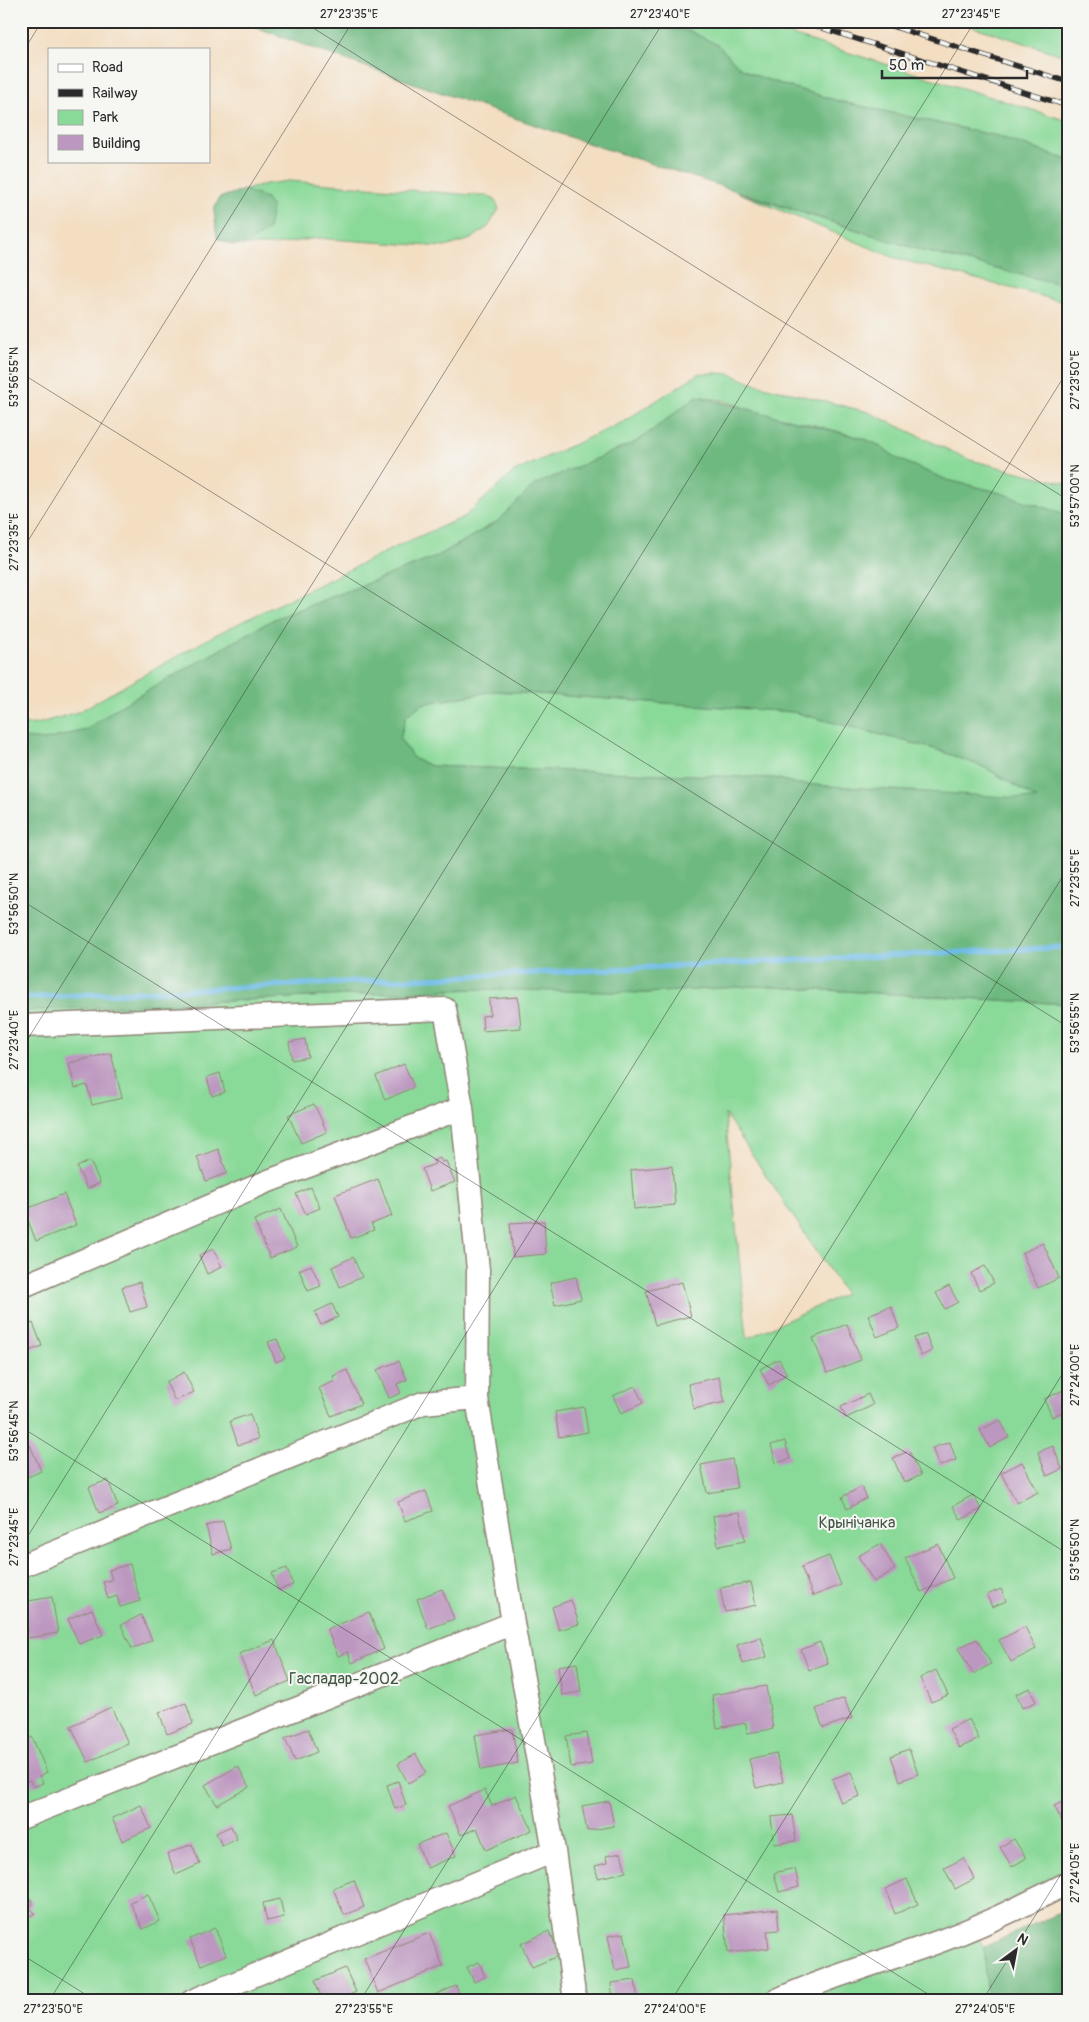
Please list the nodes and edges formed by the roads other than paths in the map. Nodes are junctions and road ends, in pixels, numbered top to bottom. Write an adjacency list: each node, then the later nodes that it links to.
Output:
1 (21, 1026): 2 (street)
2 (462, 1108): 3 (street); 4 (street)
3 (21, 1287)
4 (476, 1398): 5 (street); 6 (street)
5 (21, 1566)
6 (514, 1623): 7 (street); 8 (street)
7 (21, 1818)
8 (554, 1851): 10 (street); 11 (street)
9 (1068, 1883): 12 (street)
10 (192, 2001)
11 (575, 2001)
12 (775, 2001)

